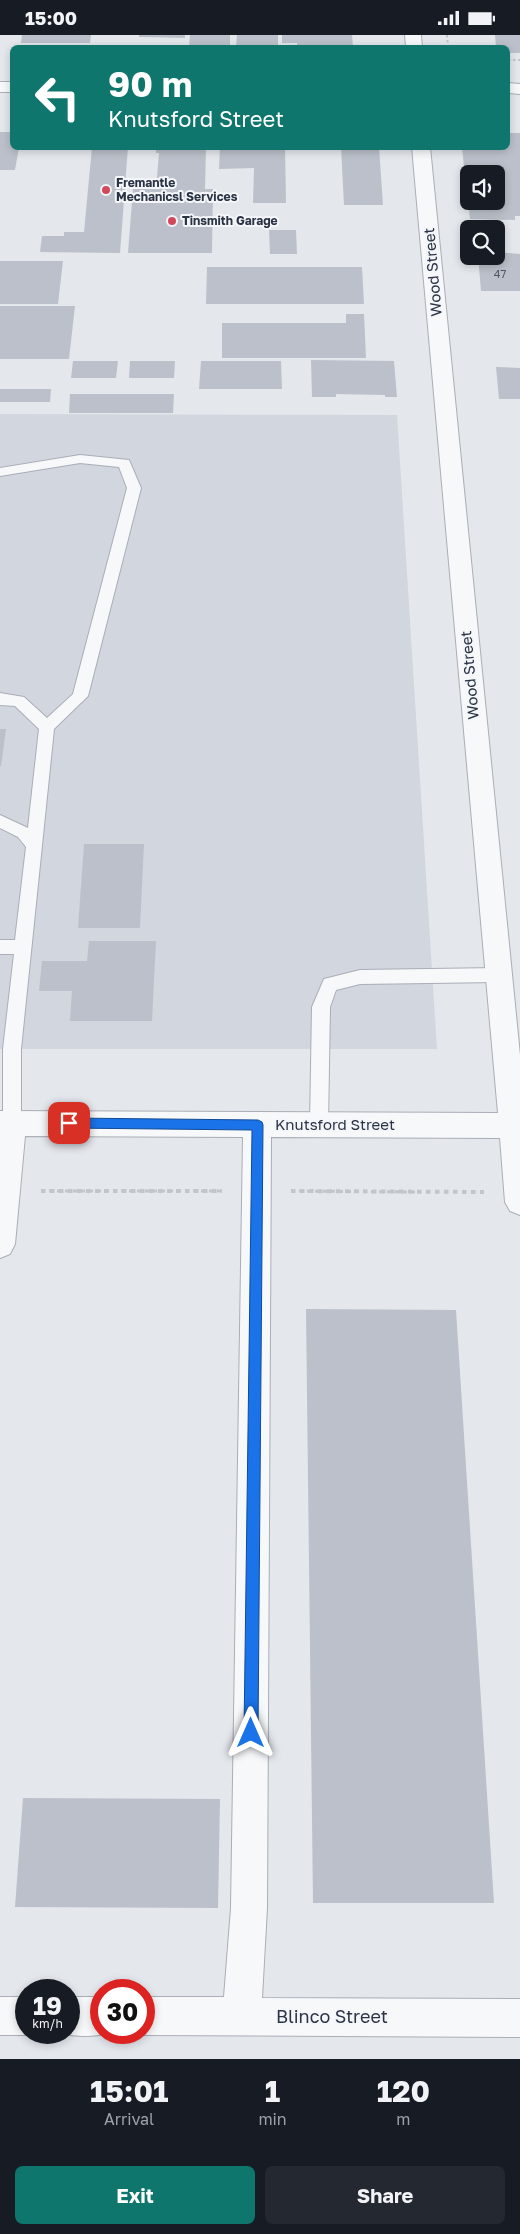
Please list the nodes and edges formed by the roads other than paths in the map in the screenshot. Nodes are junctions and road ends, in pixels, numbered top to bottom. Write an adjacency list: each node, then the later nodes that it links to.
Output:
1 (421, 150): 9 (street, Wood Street)
2 (0, 472): 4 (lane)
3 (0, 699): 4 (lane)
4 (47, 727): 6 (lane)
5 (0, 821): 6 (lane)
6 (34, 845): 8 (lane)
7 (0, 947): 8 (lane)
8 (23, 947): 10 (lane)
9 (498, 975): 12 (lane); 13 (street, Wood Street)
10 (6, 1123): 11 (street, Knutsford Street); 15 (street)
11 (258, 1125): 12 (street, Knutsford Street); 19 (street)
12 (319, 1125): 13 (street, Knutsford Street)
13 (516, 1126): 14 (street, Wood Street)
14 (520, 1202)
15 (0, 1244)
16 (0, 2016): 17 (street)
17 (15, 2016)
18 (155, 2016): 19 (street, Blinco Street)
19 (242, 2017): 20 (street, Blinco Street)
20 (520, 2018)

